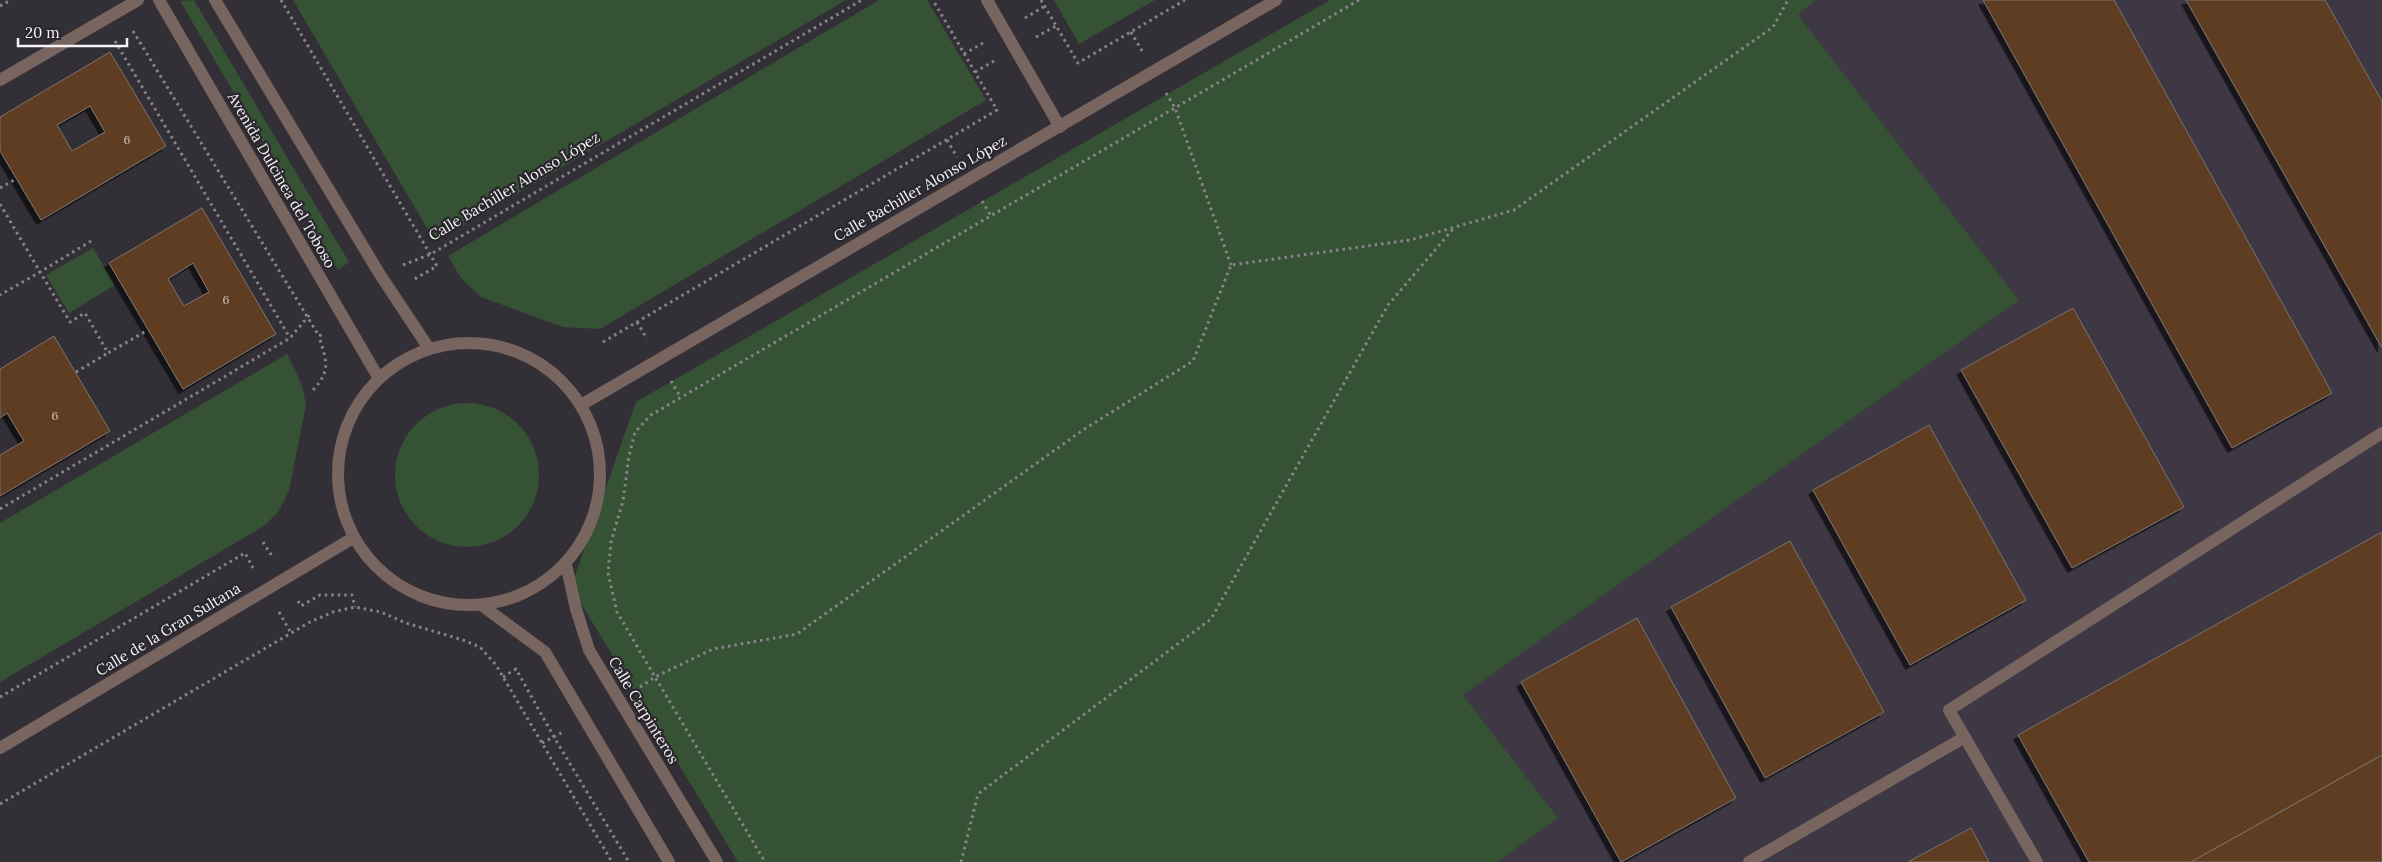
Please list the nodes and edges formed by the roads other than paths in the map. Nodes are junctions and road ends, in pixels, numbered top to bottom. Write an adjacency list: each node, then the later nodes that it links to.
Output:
1 (138, 0): 6 (street)
2 (159, 0): 9 (street, Avenida Dulcinea del Toboso)
3 (215, 0): 8 (street)
4 (986, 0): 7 (street)
5 (1276, 0): 7 (street, Calle Bachiller Alonso López)
6 (0, 80)
7 (1060, 126): 10 (street, Calle Bachiller Alonso López)
8 (428, 347): 9 (street); 10 (street)
9 (378, 377): 12 (street)
10 (581, 405): 13 (street)
11 (2382, 433): 15 (street)
12 (353, 538): 14 (street); 16 (street, Calle de la Gran Sultana)
13 (566, 564): 14 (street); 18 (street, Calle Carpinteros)
14 (484, 607): 17 (street)
15 (1965, 737): 19 (street); 20 (street)
16 (0, 748)
17 (669, 862)
18 (717, 862)
19 (1749, 862)
20 (2037, 862)

